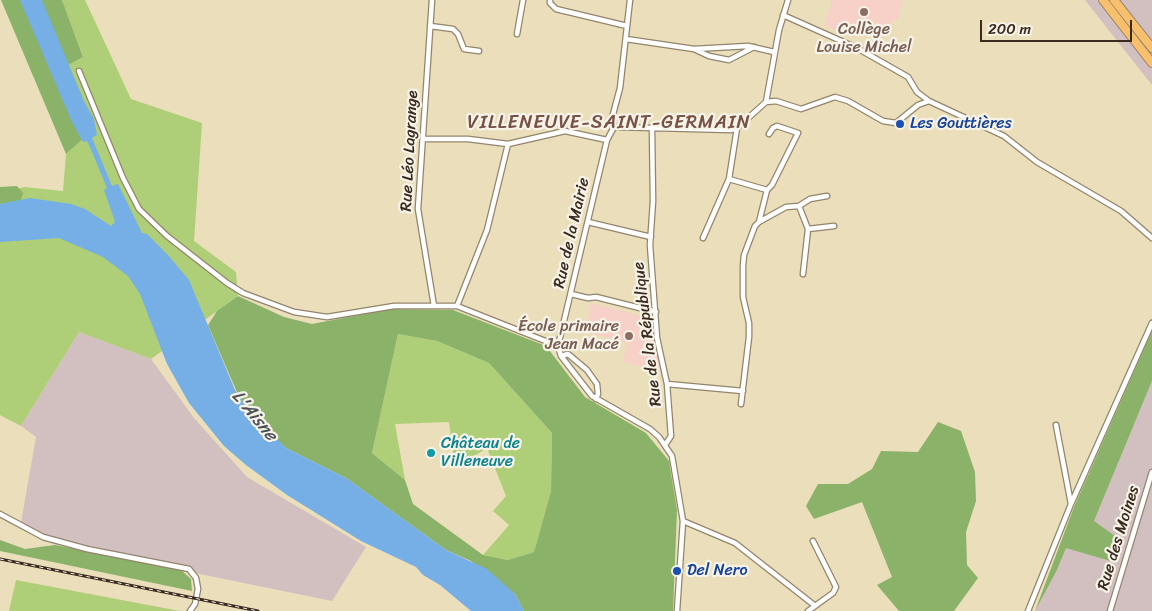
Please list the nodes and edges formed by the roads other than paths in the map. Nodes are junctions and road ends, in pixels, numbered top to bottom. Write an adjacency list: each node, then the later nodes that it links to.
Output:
1 (432, 0): 9 (street, Rue Léo Lagrange)
2 (523, 0): 11 (street)
3 (550, 0): 10 (street)
4 (630, 0): 10 (street, Rue de la Mairie)
5 (788, 0): 8 (street)
6 (1103, 0): 20 (highway)
7 (1114, 0): 14 (highway)
8 (782, 15): 18 (street); 22 (street)
9 (430, 26): 17 (street); 30 (street, Rue Léo Lagrange)
10 (627, 26): 12 (street, Rue de la Mairie)
11 (517, 34)
12 (626, 40): 15 (street); 26 (street, Rue de la Mairie)
13 (754, 47): 16 (street); 18 (street); 19 (street)
14 (1152, 48)
15 (694, 49): 16 (street); 19 (street)
16 (728, 49): 19 (street)
17 (479, 51)
18 (774, 52): 24 (street)
19 (735, 57)
20 (1152, 63)
21 (79, 71): 46 (street)
22 (917, 92): 23 (street); 25 (street)
23 (929, 101): 25 (street); 43 (street)
24 (766, 102): 25 (street); 27 (street)
25 (918, 105)
26 (614, 127): 28 (street); 31 (street, Rue de la Mairie)
27 (737, 128): 28 (street); 33 (street)
28 (652, 129): 41 (street, Rue de la République)
29 (769, 134): 34 (street)
30 (423, 138): 32 (street); 46 (street, Rue Léo Lagrange)
31 (608, 140): 32 (street); 37 (street, Rue de la Mairie)
32 (508, 144): 47 (street)
33 (729, 179): 34 (street); 42 (street)
34 (767, 190): 38 (street)
35 (827, 196): 36 (street)
36 (799, 206): 38 (street); 40 (street)
37 (588, 222): 41 (street); 45 (street, Rue de la Mairie)
38 (759, 222): 53 (street)
39 (834, 226): 40 (street)
40 (808, 229): 44 (street)
41 (650, 237): 48 (street, Rue de la République)
42 (704, 238)
43 (1152, 238)
44 (803, 274)
45 (571, 294): 48 (street); 50 (street, Rue de la Mairie)
46 (434, 306): 47 (street)
47 (457, 306): 50 (street)
48 (656, 312): 52 (street, Rue de la République)
49 (1152, 323): 59 (street)
50 (558, 346): 51 (street)
51 (562, 355): 54 (street); 54 (street)
52 (667, 384): 53 (street); 57 (street, Rue de la République)
53 (743, 391): 55 (street)
54 (596, 399): 57 (street)
55 (741, 404)
56 (1056, 425): 59 (street)
57 (665, 445): 61 (street)
58 (1152, 472): 68 (street, Rue des Moines)
59 (1071, 504): 67 (street)
60 (0, 514): 64 (street)
61 (683, 521): 63 (street); 65 (street)
62 (813, 541): 63 (street)
63 (814, 605): 66 (street)
64 (190, 611)
65 (677, 611)
66 (808, 611)
67 (1028, 611)
68 (1110, 611)

